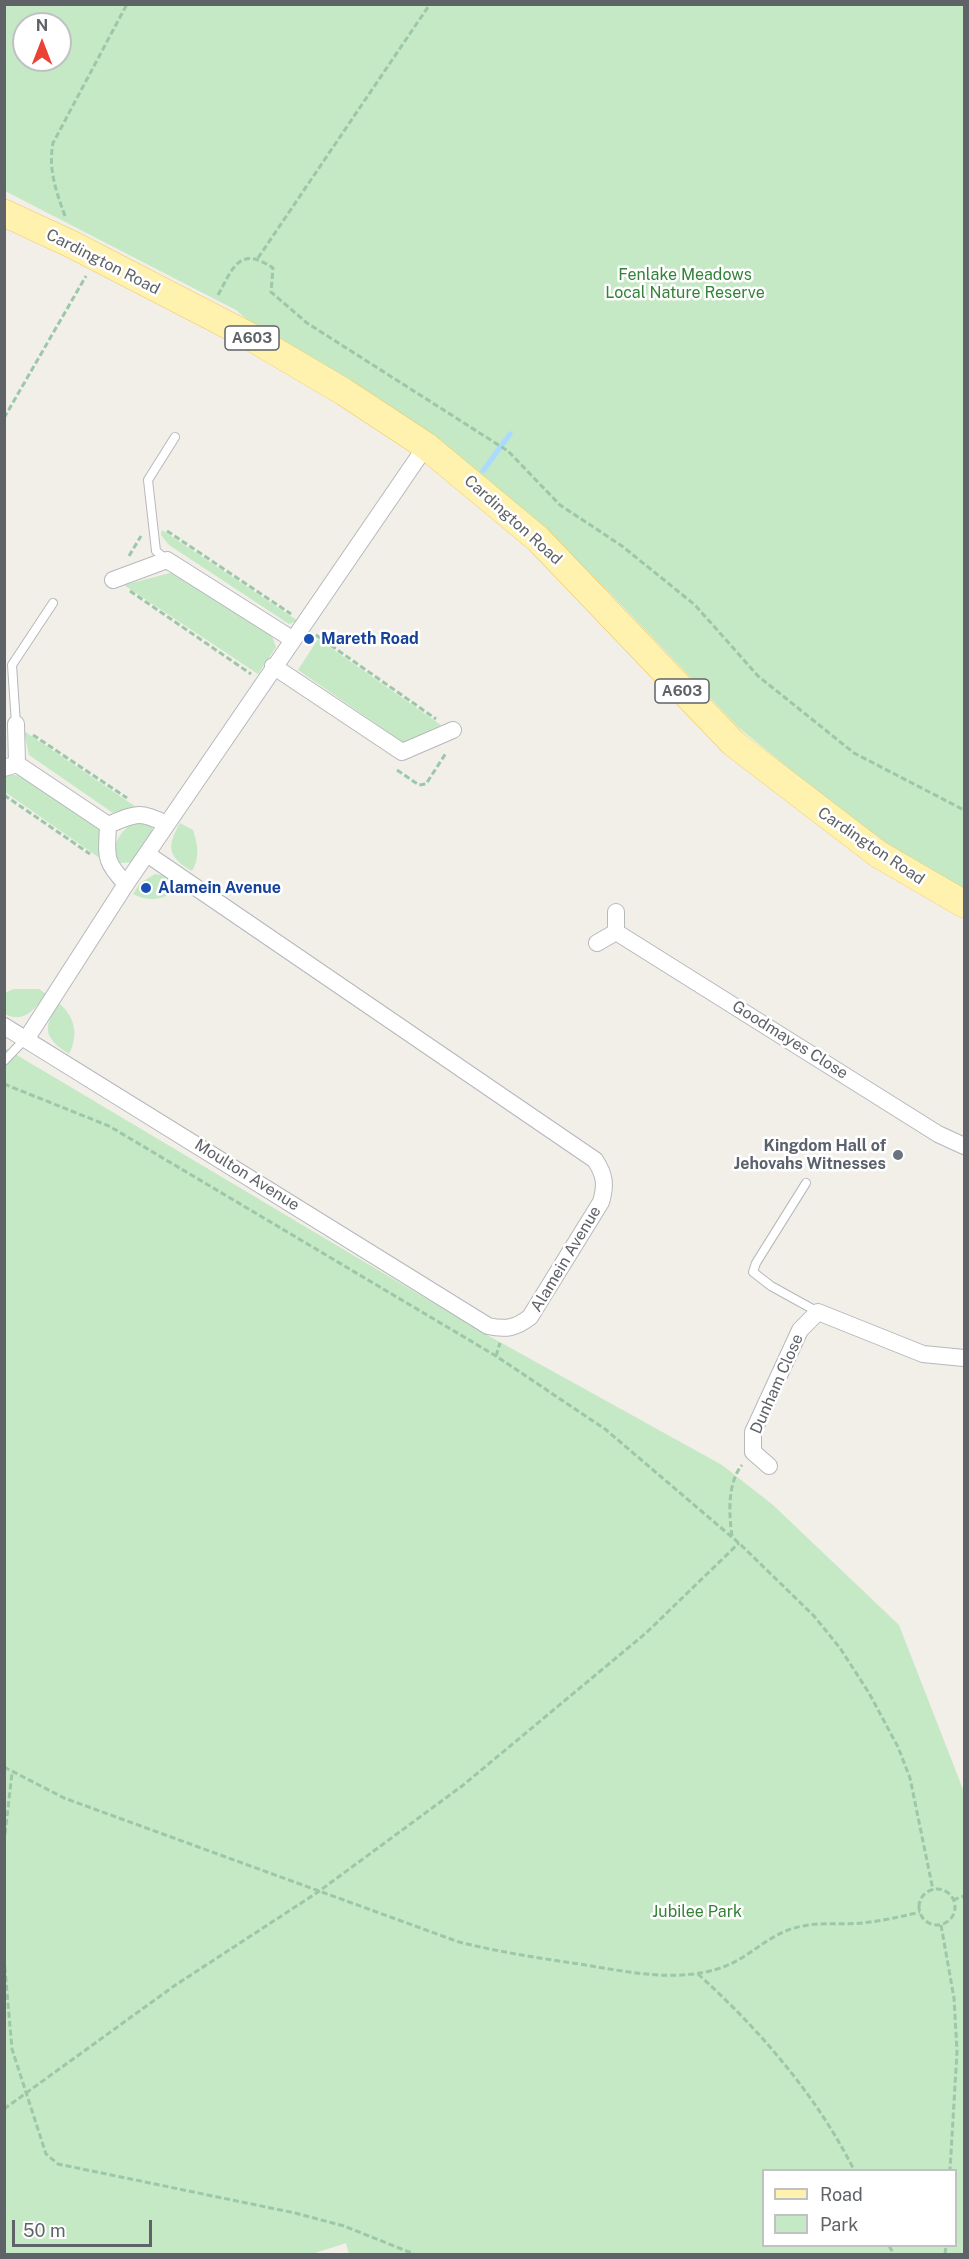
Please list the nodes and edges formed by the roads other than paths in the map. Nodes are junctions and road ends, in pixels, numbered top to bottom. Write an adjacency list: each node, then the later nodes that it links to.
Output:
1 (4, 213): 3 (main road, Cardington Road / A603)
2 (175, 437): 4 (lane)
3 (426, 446): 7 (street); 16 (main road, Cardington Road / A603)
4 (167, 560): 5 (street); 7 (street)
5 (113, 580)
6 (53, 603): 9 (lane)
7 (292, 639): 8 (street)
8 (273, 666): 10 (street); 12 (street)
9 (16, 724): 11 (street)
10 (453, 730)
11 (11, 766): 13 (street)
12 (166, 824): 13 (street); 14 (street)
13 (108, 825): 15 (street)
14 (147, 854): 15 (street); 26 (street, Alamein Avenue)
15 (126, 884): 21 (street)
16 (964, 904)
17 (616, 912): 18 (street)
18 (616, 932): 19 (street); 23 (street, Goodmayes Close)
19 (597, 943)
20 (4, 1026): 21 (street, Moulton Avenue)
21 (27, 1038): 22 (lane); 26 (street, Moulton Avenue)
22 (4, 1062)
23 (964, 1146)
24 (806, 1183): 25 (lane)
25 (818, 1312): 27 (street); 28 (street, Dunham Close)
26 (488, 1326)
27 (964, 1358)
28 (769, 1466)

